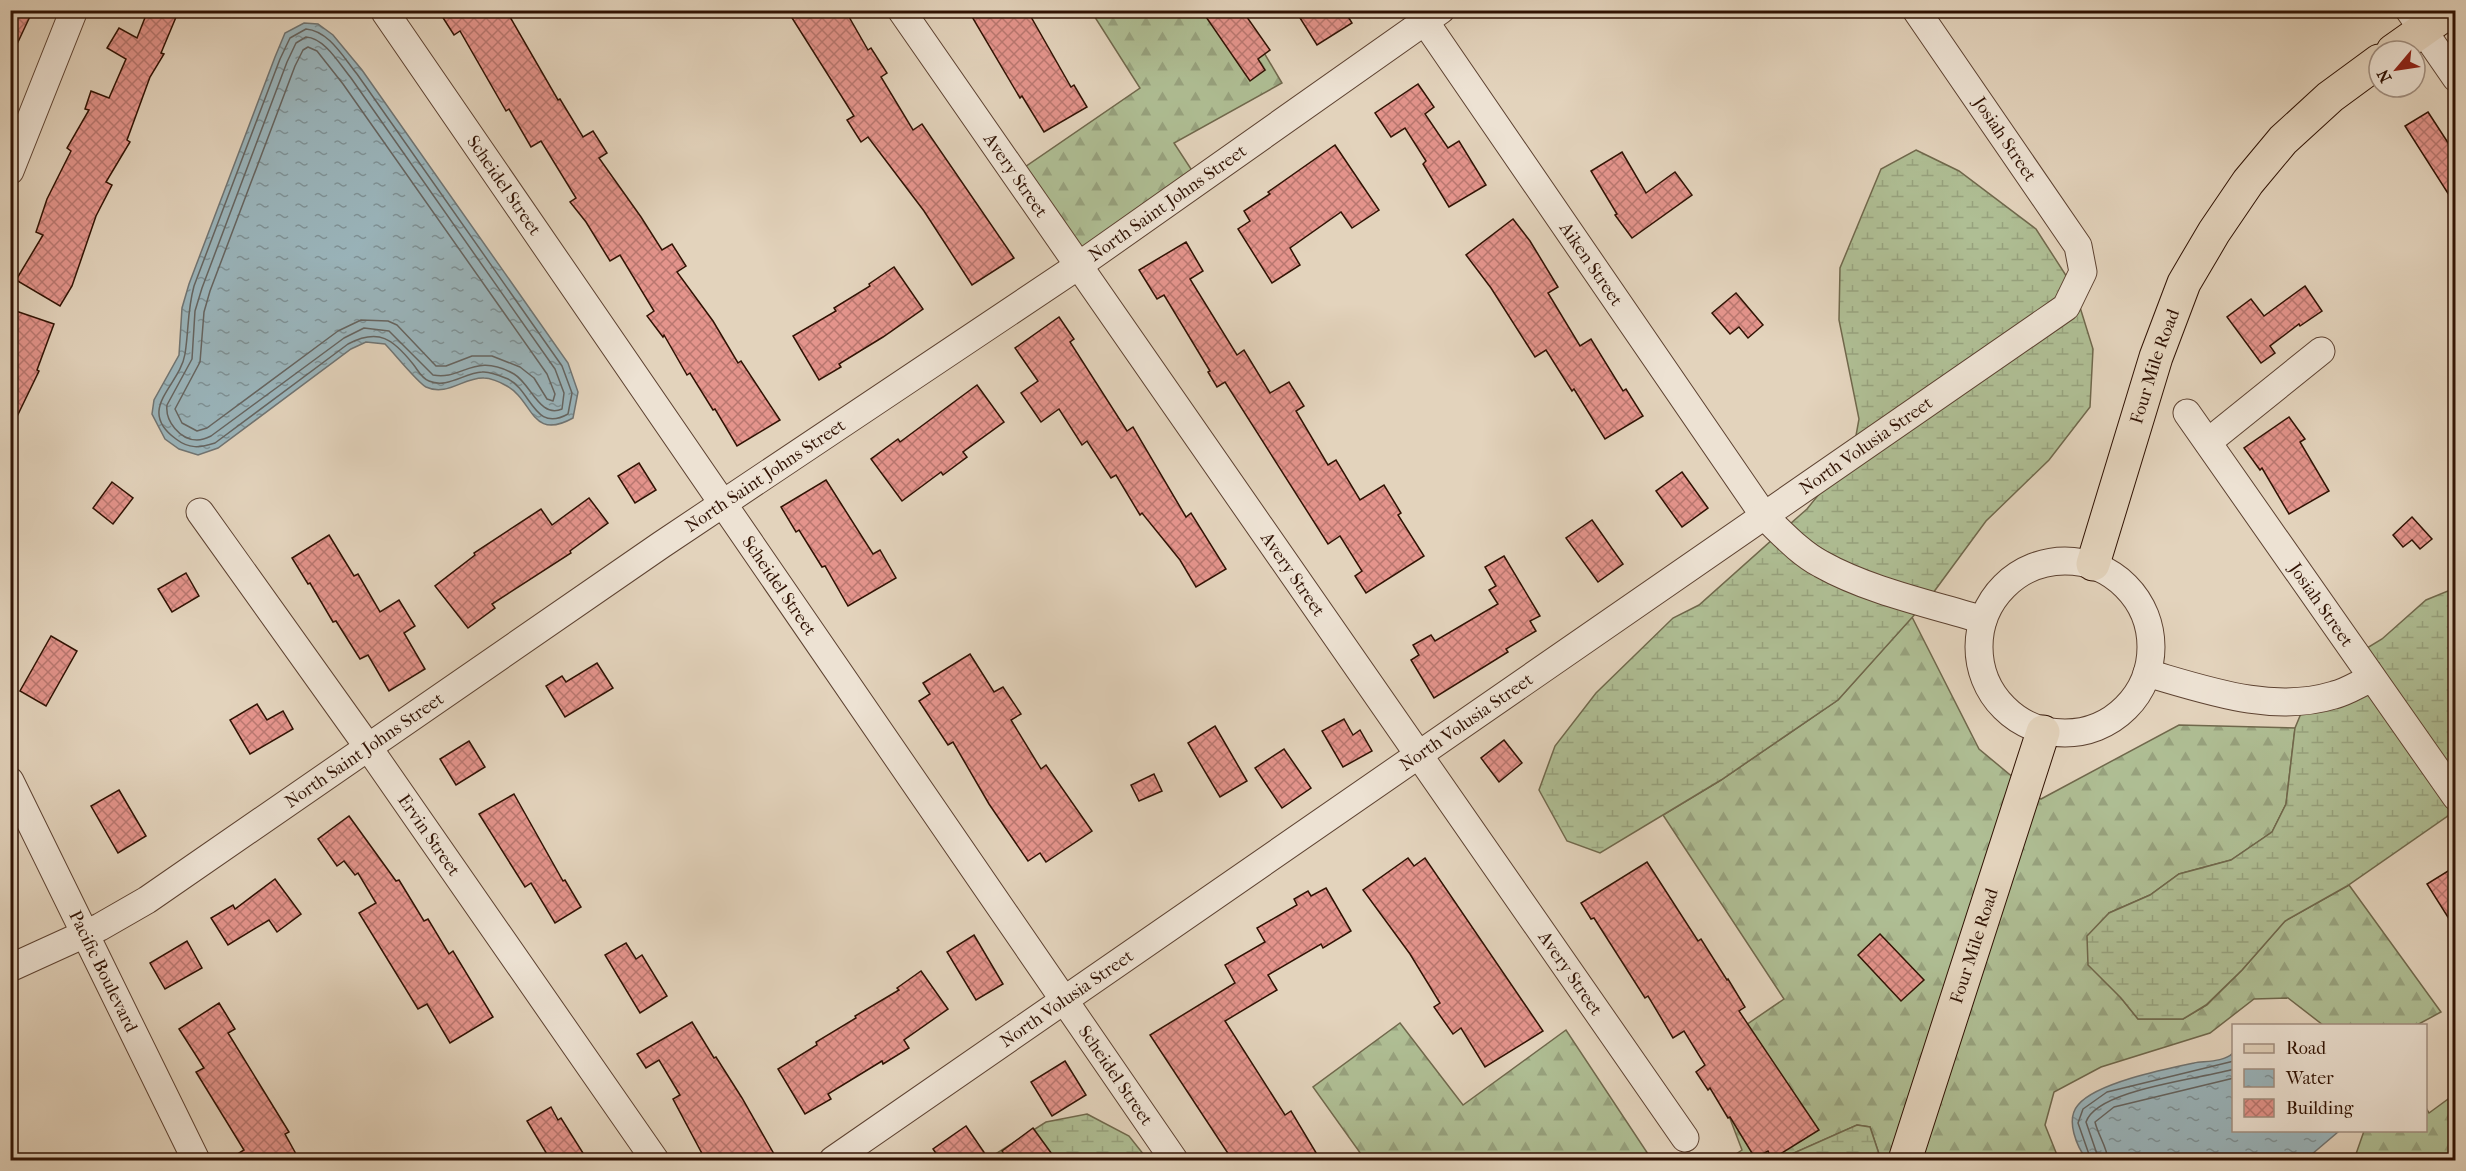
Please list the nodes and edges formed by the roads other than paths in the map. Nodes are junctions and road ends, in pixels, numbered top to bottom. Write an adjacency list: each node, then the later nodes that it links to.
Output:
1 (74, 10): 11 (street)
2 (901, 10): 12 (street, Avery Street)
3 (1916, 10): 13 (street, Josiah Street)
4 (2451, 10): 7 (main road)
5 (386, 11): 17 (street, Scheidel Street)
6 (1427, 14): 12 (street, North Saint Johns Street); 19 (street, Aiken Street)
7 (2415, 20): 8 (main road); 10 (street)
8 (2402, 39)
9 (2367, 70): 20 (main road, Four Mile Road)
10 (2456, 78)
11 (10, 171)
12 (1078, 266): 17 (street, North Saint Johns Street); 26 (street, Avery Street)
13 (2082, 272): 19 (street, North Volusia Street)
14 (2321, 351): 16 (street)
15 (2187, 413): 16 (street, Josiah Street)
16 (2208, 442): 23 (street, Josiah Street)
17 (723, 504): 25 (street, North Saint Johns Street); 31 (street, Scheidel Street)
18 (200, 512): 25 (street, Ervin Street)
19 (1765, 517): 21 (street, Aiken Street); 26 (street, North Volusia Street)
20 (2093, 564): 21 (street); 22 (street)
21 (1983, 620): 24 (street)
22 (2147, 673): 23 (street); 24 (street)
23 (2372, 678): 28 (street, Josiah Street)
24 (2043, 732): 37 (main road, Four Mile Road)
25 (368, 747): 29 (street, North Saint Johns Street); 34 (street, Ervin Street)
26 (1419, 755): 31 (street, North Volusia Street); 32 (street, Avery Street)
27 (10, 781): 29 (street, Pacific Boulevard)
28 (2456, 797)
29 (86, 934): 30 (street, North Saint Johns Street); 33 (street, Pacific Boulevard)
30 (10, 968)
31 (1064, 1001): 35 (street, North Volusia Street); 36 (street, Scheidel Street)
32 (1685, 1138)
33 (196, 1161)
34 (655, 1161)
35 (833, 1161)
36 (1174, 1161)
37 (1905, 1161)

